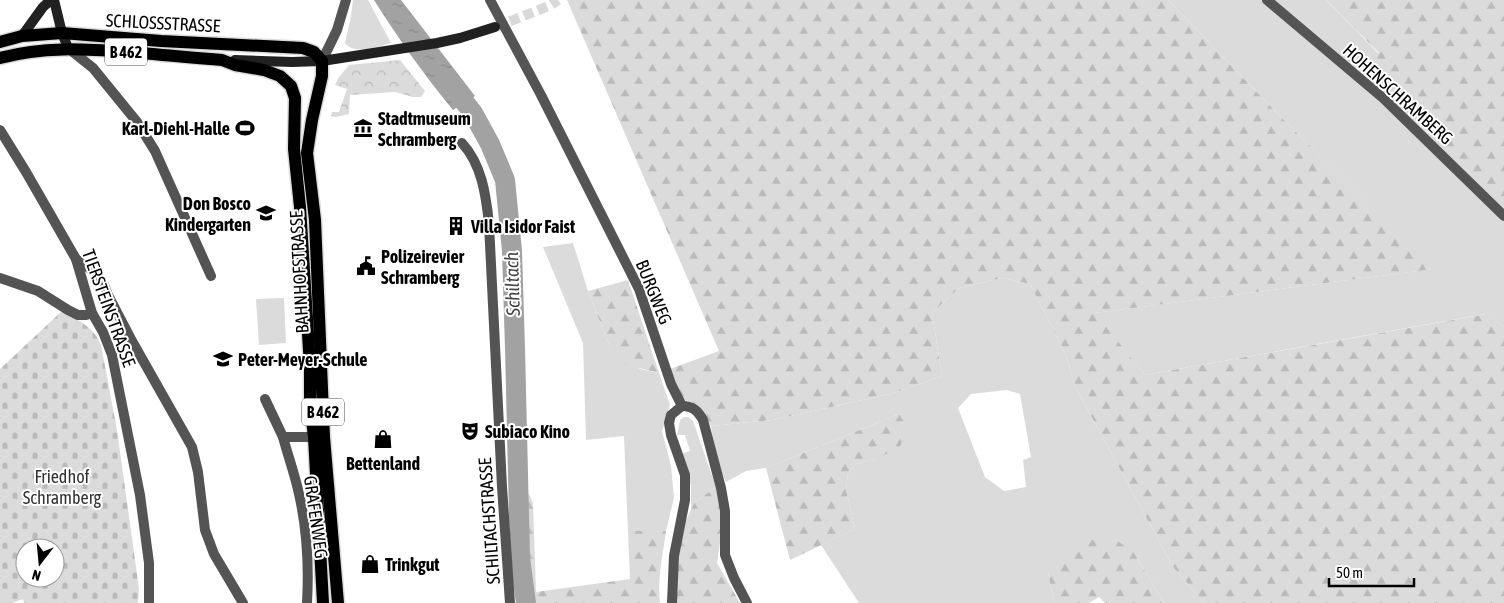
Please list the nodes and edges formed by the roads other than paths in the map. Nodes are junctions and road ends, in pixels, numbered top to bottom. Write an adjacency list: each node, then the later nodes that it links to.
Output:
1 (52, 0): 6 (main road); 7 (main road)
2 (346, 0): 12 (street)
3 (490, 0): 21 (street, BURGWEG)
4 (1267, 0): 15 (street, HOHENSCHRAMBERG)
5 (495, 27): 12 (main road, SCHLOSSSTRASSE)
6 (62, 33): 7 (main road, SCHLOSSSTRASSE / B 462); 9 (main road); 12 (main road, SCHLOSSSTRASSE / B 462)
7 (22, 36): 8 (main road, B 462)
8 (0, 42)
9 (68, 48): 10 (main road, B 462); 11 (main road, SCHLOSSSTRASSE / B 462); 17 (street)
10 (0, 58)
11 (222, 60): 12 (main road, SCHLOSSSTRASSE); 22 (main road, BAHNHOFSTRASSE / B 462)
12 (322, 61): 22 (main road, BAHNHOFSTRASSE / B 462)
13 (0, 130): 16 (street, TIERSTEINSTRASSE)
14 (462, 143): 29 (street, SCHILTACHSTRASSE)
15 (1504, 216)
16 (76, 259): 19 (street, TIERSTEINSTRASSE); 25 (street)
17 (211, 276)
18 (0, 278): 19 (street)
19 (92, 312): 24 (street, TIERSTEINSTRASSE)
20 (265, 399): 23 (street, GRAFENWEG)
21 (682, 406): 30 (street); 31 (street)
22 (319, 437): 23 (street); 27 (main road, BAHNHOFSTRASSE / B 462); 28 (main road, BAHNHOFSTRASSE / B 462)
23 (283, 438): 26 (street, GRAFENWEG)
24 (149, 603)
25 (243, 603)
26 (308, 603)
27 (323, 603)
28 (338, 603)
29 (510, 603)
30 (672, 603)
31 (746, 603)

